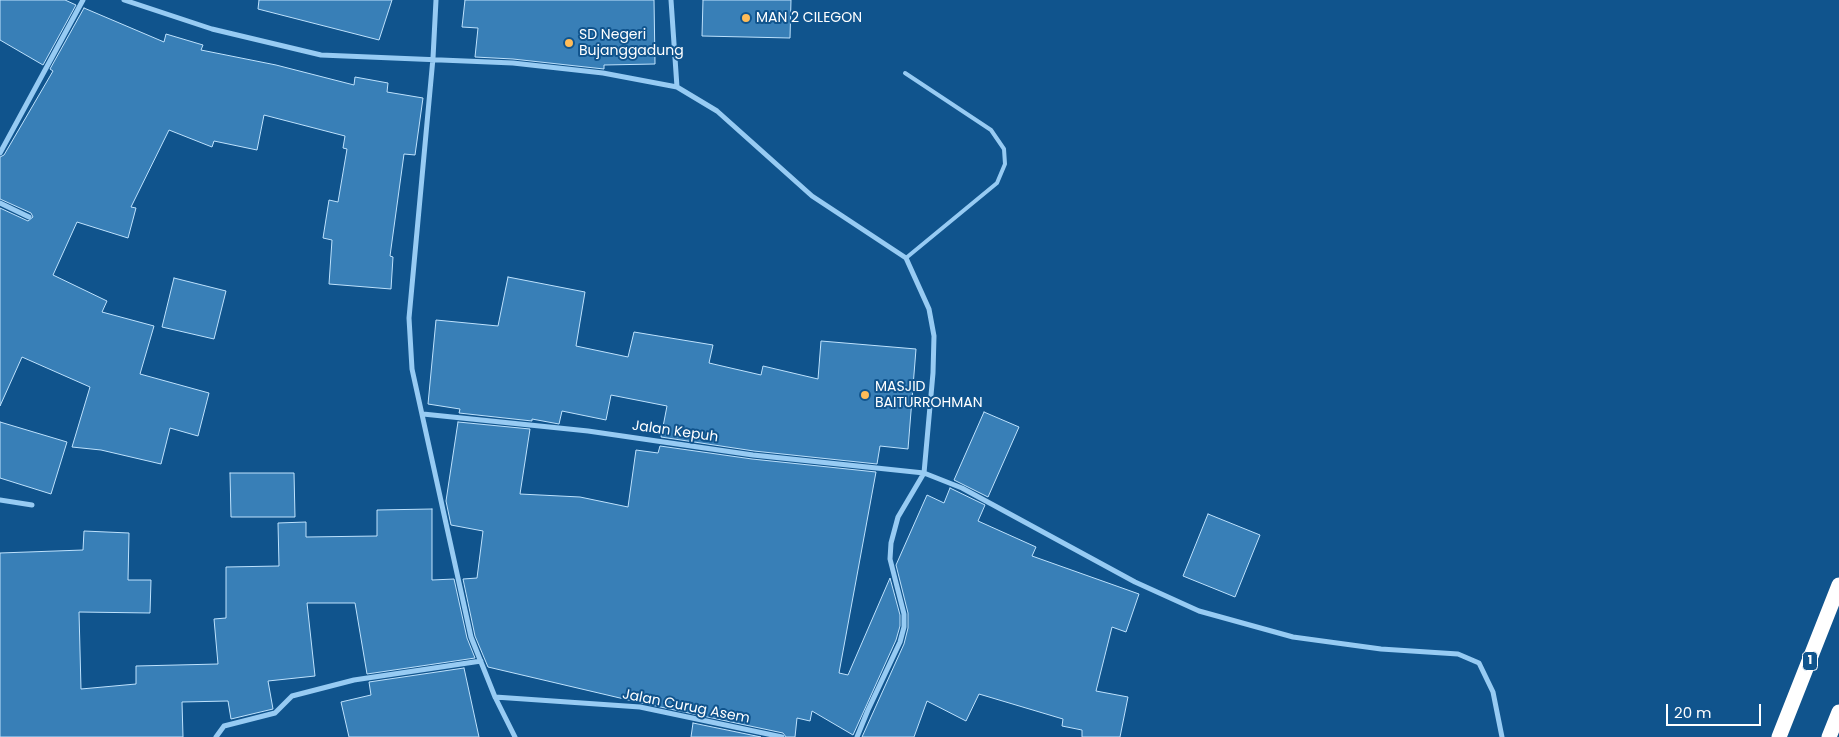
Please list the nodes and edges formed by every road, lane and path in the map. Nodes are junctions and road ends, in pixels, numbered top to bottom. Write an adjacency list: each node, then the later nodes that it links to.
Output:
1 (83, 0): 8 (street)
2 (124, 0): 5 (street)
3 (436, 0): 5 (street)
4 (671, 0): 7 (street)
5 (433, 58): 7 (street); 12 (street)
6 (906, 73): 11 (lane)
7 (677, 87): 11 (street)
8 (0, 153)
9 (0, 203): 10 (street)
10 (29, 217)
11 (906, 258): 13 (street)
12 (423, 414): 13 (street, Jalan Kepuh); 17 (street)
13 (924, 473): 23 (street); 24 (street, Jalan Kepuh)
14 (0, 500): 15 (street)
15 (32, 505)
16 (1839, 585): 25 (highway, 1)
17 (481, 661): 18 (street); 20 (street)
18 (495, 697): 21 (street); 22 (street, Jalan Curug Asem)
19 (1839, 712): 26 (highway)
20 (216, 737)
21 (515, 737)
22 (782, 737)
23 (857, 737)
24 (1502, 737)
25 (1779, 737)
26 (1829, 737)

